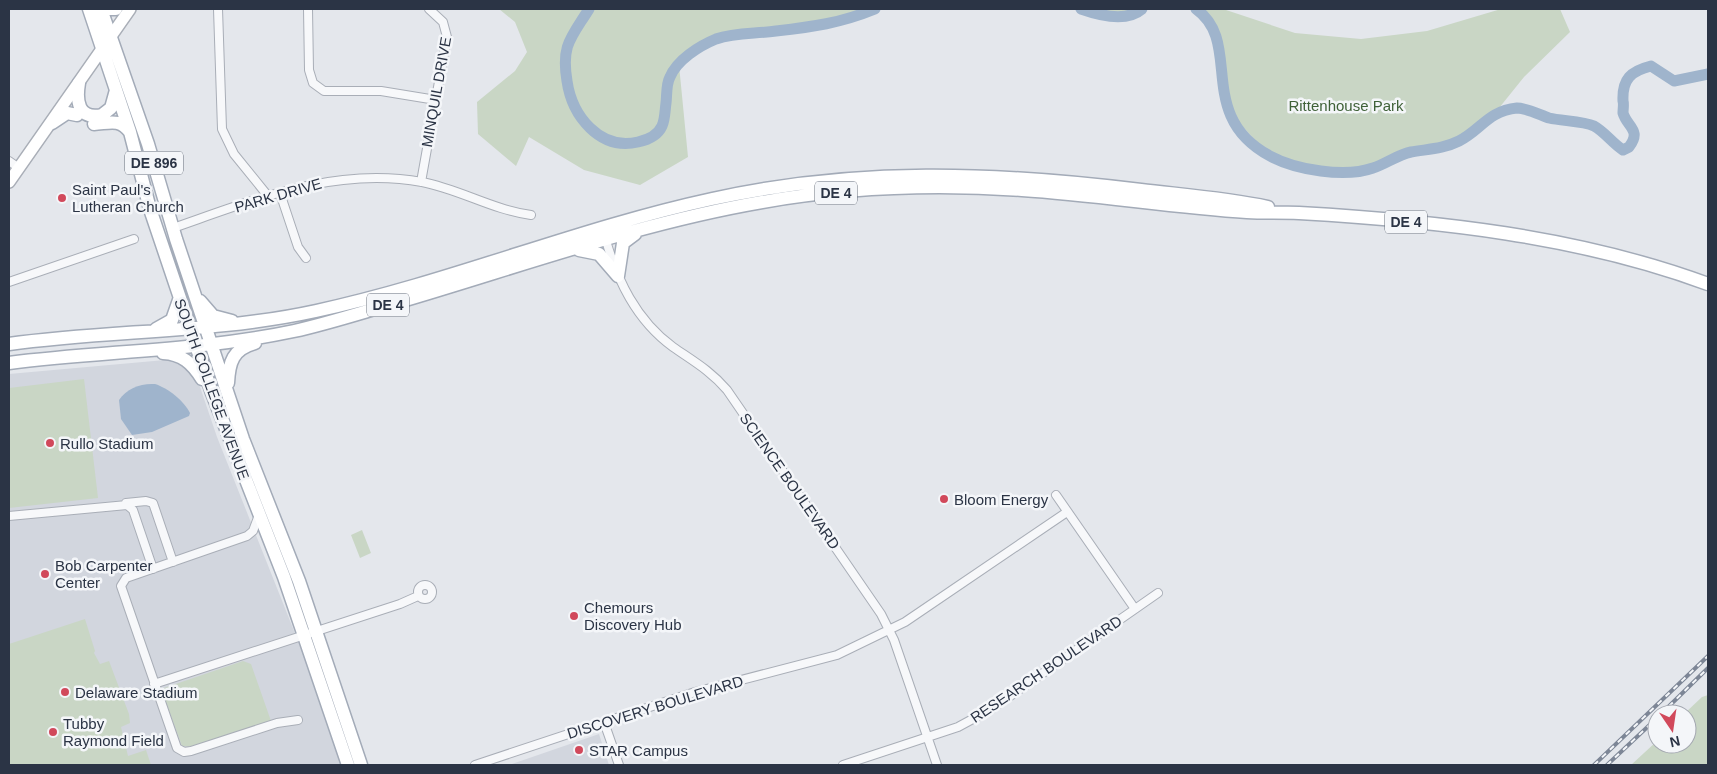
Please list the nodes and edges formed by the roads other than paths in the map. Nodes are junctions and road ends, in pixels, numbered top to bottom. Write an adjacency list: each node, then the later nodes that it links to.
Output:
1 (89, 9): 9 (main road, SOUTH COLLEGE AVENUE / DE 896)
2 (101, 9): 3 (main road); 8 (main road, SOUTH COLLEGE AVENUE / DE 896)
3 (116, 9)
4 (130, 9): 8 (street)
5 (218, 9): 22 (street)
6 (308, 9): 13 (street)
7 (429, 9): 13 (street, MINQUIL DRIVE)
8 (111, 36): 9 (street); 26 (main road, SOUTH COLLEGE AVENUE / DE 896)
9 (103, 50): 10 (street); 11 (main road, SOUTH COLLEGE AVENUE / DE 896)
10 (79, 83): 11 (main road); 12 (street)
11 (116, 90): 16 (main road, SOUTH COLLEGE AVENUE / DE 896)
12 (67, 100): 14 (main road); 15 (street)
13 (436, 100): 20 (street, MINQUIL DRIVE)
14 (77, 115): 15 (main road); 16 (main road)
15 (52, 122): 18 (street)
16 (130, 132): 35 (main road, SOUTH COLLEGE AVENUE / DE 896)
17 (9, 161): 18 (street)
18 (19, 168): 19 (street)
19 (9, 182)
20 (421, 182): 21 (street, PARK DRIVE); 24 (street, PARK DRIVE)
21 (280, 192): 22 (street, PARK DRIVE); 30 (street)
22 (268, 196): 26 (street, PARK DRIVE)
23 (1295, 212): 25 (main road, DE 4); 27 (main road, DE 4); 33 (main road, DE 4)
24 (531, 215)
25 (653, 226): 27 (main road, DE 4); 31 (main road)
26 (173, 228): 34 (main road, SOUTH COLLEGE AVENUE / DE 896)
27 (604, 234): 29 (main road, DE 4); 31 (street, SCIENCE BOULEVARD); 36 (main road, DE 4)
28 (134, 239): 32 (street)
29 (561, 252): 31 (main road); 40 (main road, DE 4)
30 (306, 258)
31 (618, 276): 58 (street, SCIENCE BOULEVARD)
32 (9, 282)
33 (1708, 284)
34 (194, 290): 36 (main road, DE 896); 37 (main road, SOUTH COLLEGE AVENUE)
35 (179, 297): 38 (main road, SOUTH COLLEGE AVENUE / DE 896); 39 (main road)
36 (246, 322): 37 (main road, DE 4)
37 (206, 327): 38 (main road, DE 4); 42 (main road, SOUTH COLLEGE AVENUE)
38 (189, 328): 39 (main road, DE 4); 43 (main road, SOUTH COLLEGE AVENUE / DE 896)
39 (153, 331): 41 (main road, DE 4)
40 (293, 331): 42 (main road, DE 4); 46 (main road)
41 (9, 344)
42 (212, 344): 43 (main road, DE 4); 46 (main road, SOUTH COLLEGE AVENUE)
43 (196, 345): 44 (main road, DE 4); 47 (main road, SOUTH COLLEGE AVENUE)
44 (139, 350): 45 (main road, DE 4); 47 (main road)
45 (9, 363)
46 (227, 391): 59 (main road, SOUTH COLLEGE AVENUE)
47 (212, 393): 51 (main road, SOUTH COLLEGE AVENUE)
48 (1056, 495): 50 (street)
49 (121, 504): 52 (street); 53 (street); 54 (street)
50 (1067, 512): 57 (street); 58 (street, DISCOVERY BOULEVARD)
51 (259, 515): 53 (street); 59 (main road, SOUTH COLLEGE AVENUE)
52 (9, 516)
53 (174, 562): 54 (street)
54 (153, 569): 60 (street)
55 (1158, 593): 57 (street, RESEARCH BOULEVARD)
56 (418, 596): 59 (street)
57 (1135, 609): 63 (street, RESEARCH BOULEVARD)
58 (890, 630): 62 (street, DISCOVERY BOULEVARD); 63 (street, SCIENCE BOULEVARD)
59 (310, 634): 60 (street); 64 (main road, SOUTH COLLEGE AVENUE); 65 (main road, SOUTH COLLEGE AVENUE)
60 (154, 684): 61 (street)
61 (298, 720)
62 (604, 722): 66 (street, DISCOVERY BOULEVARD); 67 (street)
63 (928, 737): 68 (street, RESEARCH BOULEVARD); 69 (street, SCIENCE BOULEVARD)
64 (348, 765)
65 (361, 765)
66 (475, 765)
67 (618, 765)
68 (843, 765)
69 (937, 765)

